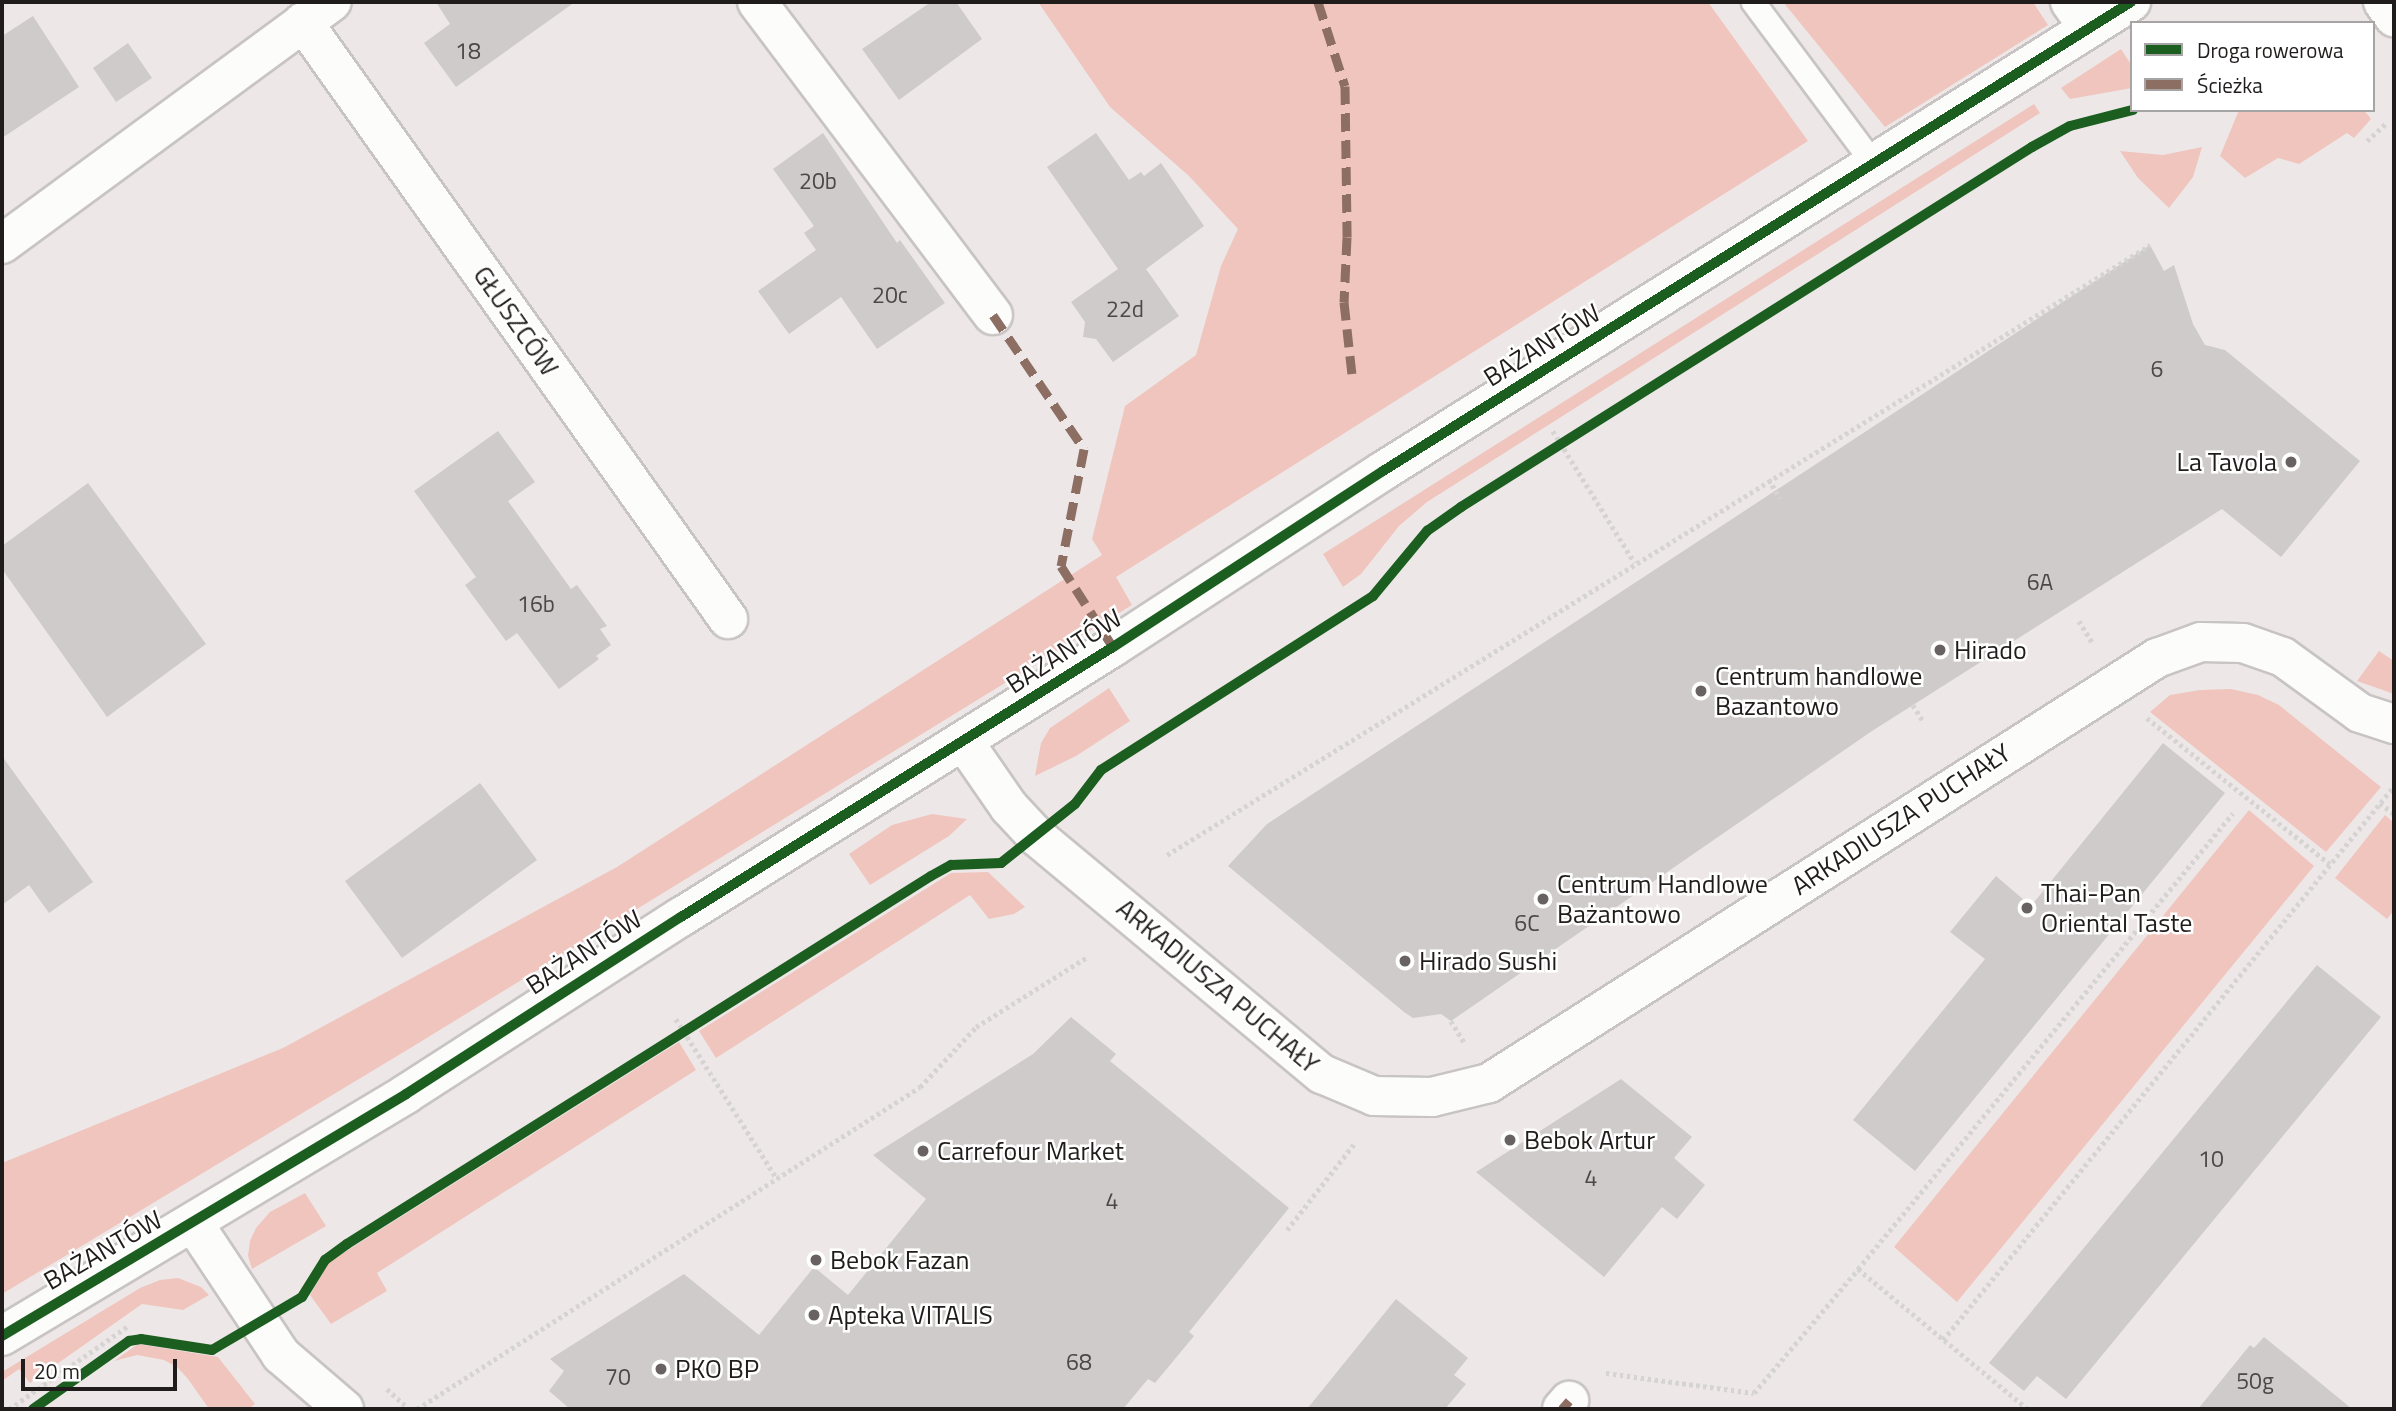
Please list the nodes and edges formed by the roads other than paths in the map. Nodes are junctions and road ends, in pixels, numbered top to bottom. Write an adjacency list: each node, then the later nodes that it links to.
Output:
1 (757, 2): 10 (street)
2 (1753, 2): 8 (lane)
3 (2131, 2): 6 (street, BAŻANTÓW)
4 (2383, 2): 7 (street)
5 (317, 12): 9 (street, GŁUSZCÓW); 11 (street, GŁUSZCÓW)
6 (2079, 15): 8 (street, BAŻANTÓW)
7 (2394, 17)
8 (1873, 163): 13 (street, BAŻANTÓW)
9 (2, 244)
10 (993, 315)
11 (728, 619)
12 (2394, 724): 13 (street, ARKADIUSZA PUCHAŁY)
13 (964, 742): 14 (street, BAŻANTÓW)
14 (194, 1224): 15 (street, BAŻANTÓW); 16 (street)
15 (6, 1331)
16 (344, 1409)

